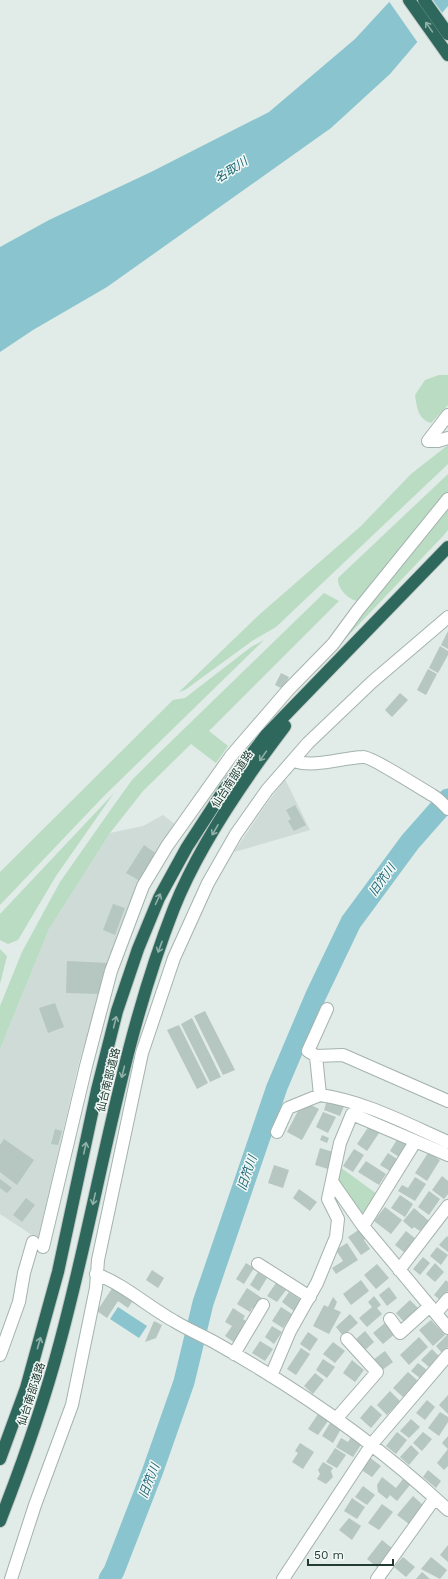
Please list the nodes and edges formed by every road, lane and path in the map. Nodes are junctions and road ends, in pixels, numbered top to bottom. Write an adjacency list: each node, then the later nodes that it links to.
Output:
1 (409, 0): 4 (highway, one-way to 1)
2 (424, 0): 3 (highway)
3 (448, 34)
4 (448, 55)
5 (448, 415): 6 (street)
6 (448, 438)
7 (448, 499): 35 (street)
8 (448, 547): 10 (highway, 仙台南部道路)
9 (448, 616): 11 (street)
10 (320, 680): 40 (highway, 仙台南部道路, one-way to 10); 43 (highway, 仙台南部道路, one-way to 43)
11 (293, 761): 12 (street); 26 (street)
12 (448, 809)
13 (327, 1009): 14 (street)
14 (316, 1058): 15 (street); 16 (street)
15 (319, 1092): 17 (street); 19 (street)
16 (448, 1101)
17 (277, 1132)
18 (416, 1142): 20 (street); 21 (street); 23 (street)
19 (448, 1142)
20 (448, 1155)
21 (332, 1183): 23 (street); 27 (street)
22 (448, 1206): 25 (street)
23 (363, 1226): 25 (street)
24 (258, 1264): 27 (street)
25 (400, 1270): 30 (street)
26 (96, 1274): 34 (street); 44 (street)
27 (310, 1297): 37 (street)
28 (448, 1299): 30 (street)
29 (263, 1305): 34 (street)
30 (433, 1309): 31 (street); 32 (street)
31 (390, 1319)
32 (448, 1328)
33 (347, 1339): 38 (street)
34 (234, 1354): 37 (street)
35 (0, 1355)
36 (448, 1355): 39 (street)
37 (271, 1376): 38 (street)
38 (336, 1419): 39 (street)
39 (372, 1444): 41 (street); 45 (street)
40 (0, 1460)
41 (435, 1498): 42 (street); 46 (street)
42 (448, 1510)
43 (0, 1521)
44 (11, 1579)
45 (283, 1579)
46 (377, 1579)

